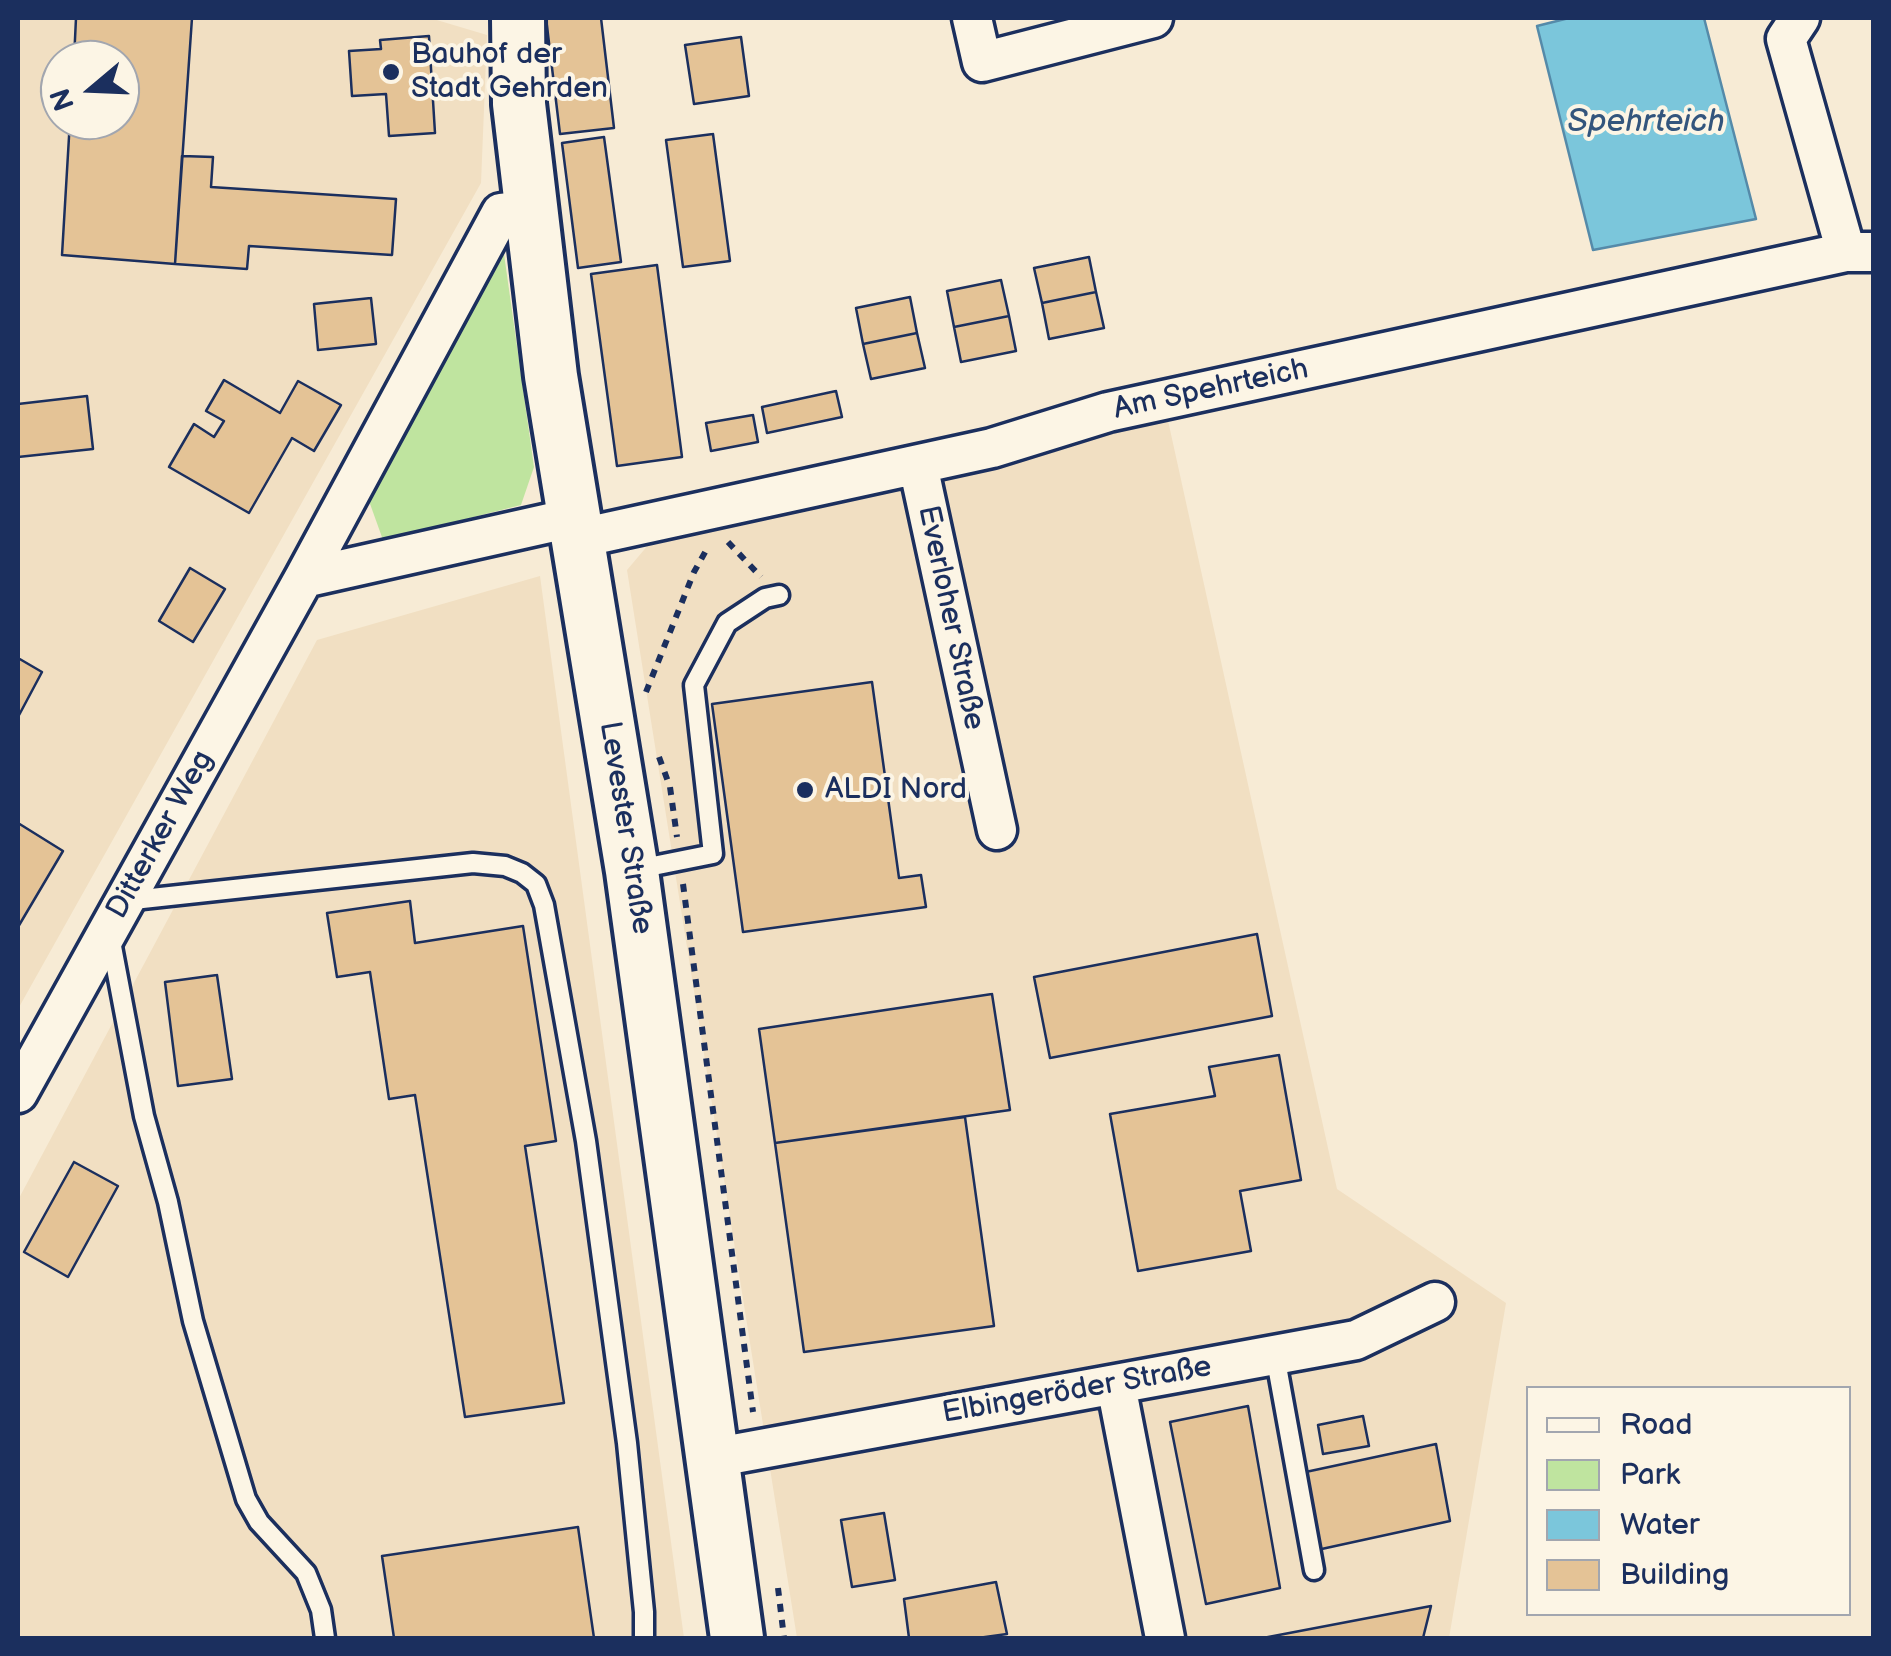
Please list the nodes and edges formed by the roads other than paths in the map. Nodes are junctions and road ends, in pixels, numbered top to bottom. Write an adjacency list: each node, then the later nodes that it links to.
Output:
1 (518, 18): 5 (street, Levester Straße)
2 (972, 18): 3 (street)
3 (1153, 18)
4 (1800, 18): 6 (street, Am Spehrteich)
5 (529, 210): 8 (street, Levester Straße); 9 (street, Ditterker Weg)
6 (1860, 252): 7 (street, Am Spehrteich)
7 (918, 465): 8 (street, Am Spehrteich); 11 (street, Everloher Straße)
8 (578, 528): 9 (street); 12 (street, Levester Straße)
9 (304, 578): 13 (street, Ditterker Weg)
10 (779, 594): 12 (lane)
11 (996, 830)
12 (632, 870): 18 (street, Levester Straße)
13 (116, 915): 14 (street, Ditterker Weg); 20 (lane); 21 (lane)
14 (21, 1079)
15 (1435, 1302): 16 (street, Elbingeröder Straße)
16 (1275, 1355): 17 (street, Elbingeröder Straße); 19 (lane)
17 (1116, 1385): 18 (street, Elbingeröder Straße); 23 (street)
18 (712, 1458): 22 (street, Levester Straße)
19 (1314, 1570)
20 (325, 1638)
21 (644, 1638)
22 (737, 1638)
23 (1165, 1638)

